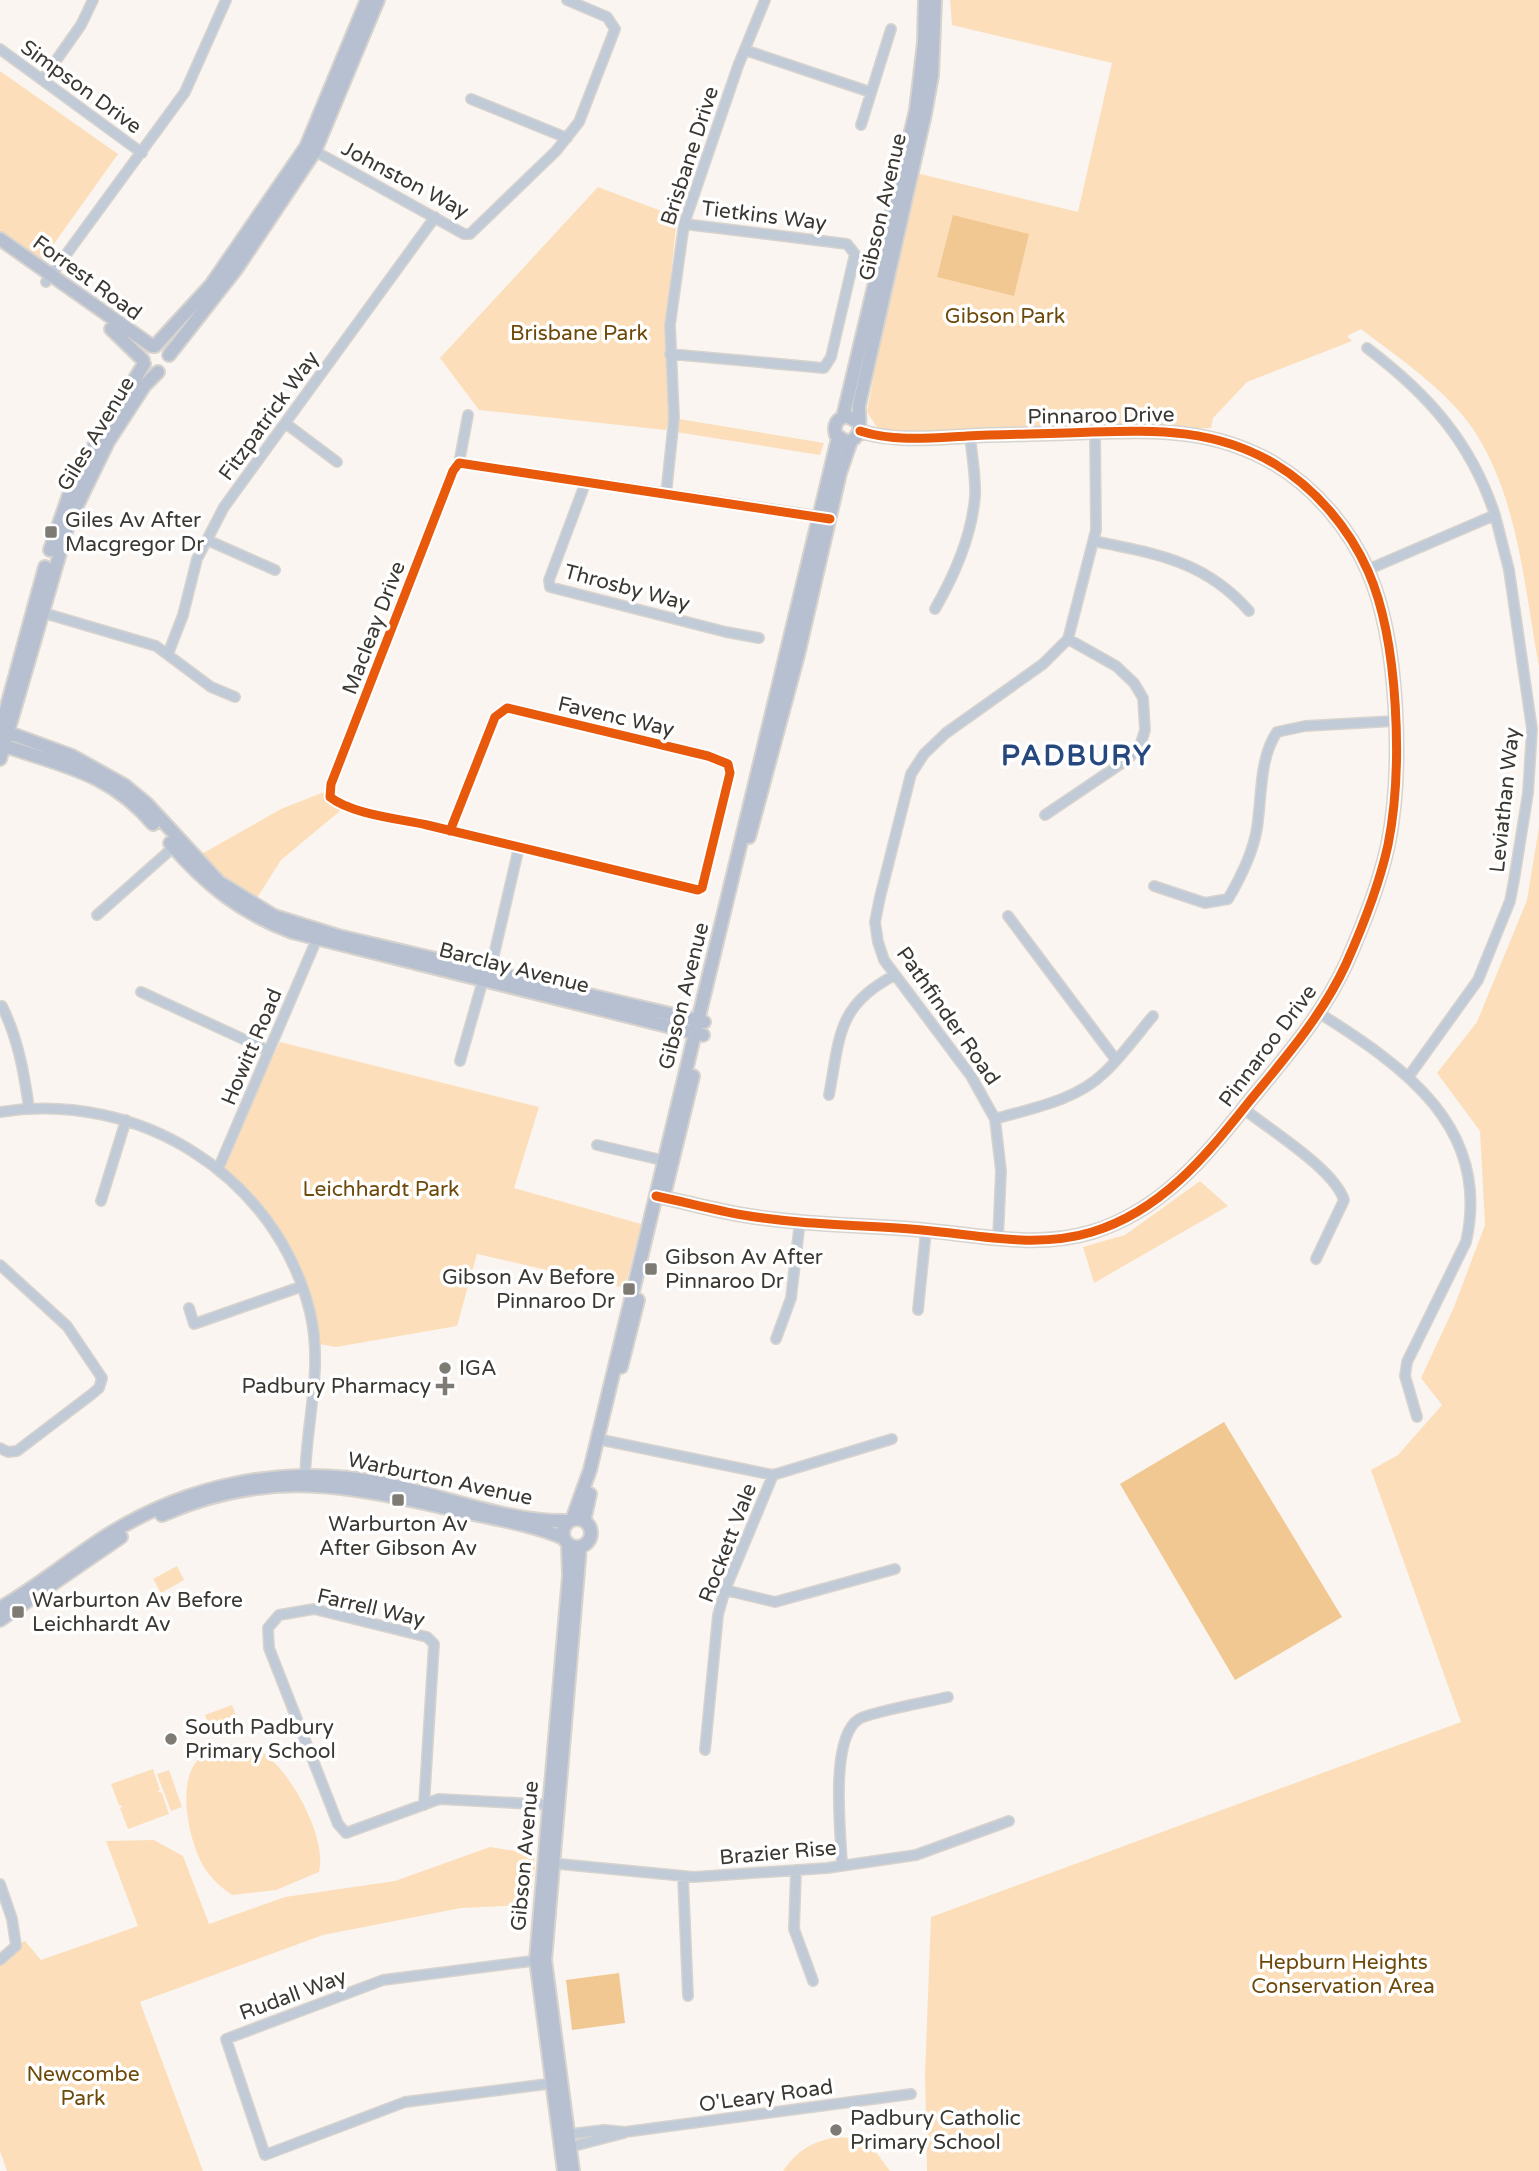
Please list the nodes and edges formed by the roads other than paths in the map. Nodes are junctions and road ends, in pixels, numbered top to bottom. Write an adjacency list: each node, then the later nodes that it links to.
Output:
1 (93, 0): 12 (street)
2 (226, 0): 18 (street, Simpson Drive)
3 (367, 0): 17 (street)
4 (378, 0): 17 (street)
5 (567, 0): 16 (street, Johnston Way)
6 (765, 0): 11 (street, Brisbane Drive)
7 (925, 0): 31 (street, Gibson Avenue)
8 (935, 0): 34 (street, Gibson Avenue)
9 (891, 29): 13 (street)
10 (0, 49): 12 (street, Simpson Drive)
11 (745, 50): 13 (street); 20 (street, Brisbane Drive)
12 (43, 79): 18 (street, Simpson Drive)
13 (870, 92): 15 (street)
14 (471, 99): 16 (street)
15 (861, 125)
16 (567, 138): 19 (street, Johnston Way)
17 (311, 149): 19 (street, Johnston Way); 24 (street); 27 (street)
18 (142, 153): 23 (street, Simpson Drive)
19 (435, 217): 32 (street, Fitzpatrick Way)
20 (684, 224): 26 (street, Brisbane Drive); 26 (street, Tietkins Way)
21 (0, 239): 23 (street, Forrest Road)
22 (0, 247): 23 (street, Forrest Road)
23 (49, 279): 24 (street, Forrest Road); 28 (street, Forrest Road)
24 (154, 346): 27 (street); 28 (street)
25 (1367, 348): 40 (street, Leviathan Way)
26 (670, 354): 39 (street, Brisbane Drive)
27 (169, 355): 29 (street)
28 (143, 362): 29 (street); 47 (street, Giles Avenue)
29 (158, 372): 47 (street, Giles Avenue)
30 (468, 415): 37 (street, Macleay Drive)
31 (843, 417): 34 (street, Pinnaroo Drive); 34 (street, Gibson Avenue)
32 (285, 423): 36 (street); 42 (street, Fitzpatrick Way)
33 (1095, 432): 35 (street, Pinnaroo Drive); 43 (street); 45 (street, Pinnaroo Drive)
34 (852, 433): 35 (street, Pinnaroo Drive); 41 (street, Gibson Avenue)
35 (970, 436): 46 (street)
36 (337, 462)
37 (459, 463): 38 (street); 57 (street, Macleay Drive)
38 (585, 484): 39 (street); 49 (street, Throsby Way)
39 (666, 495): 41 (street)
40 (1495, 515): 45 (street); 75 (street, Leviathan Way)
41 (824, 517): 71 (street, Gibson Avenue)
42 (207, 540): 44 (street); 51 (street, Fitzpatrick Way)
43 (1094, 541): 48 (street); 50 (street)
44 (275, 570)
45 (1367, 570): 53 (street, Pinnaroo Drive)
46 (935, 609)
47 (38, 611): 51 (street); 54 (street, Giles Avenue)
48 (1250, 611)
49 (759, 638)
50 (1069, 639): 56 (street); 65 (street, Pathfinder Road)
51 (168, 654): 52 (street)
52 (235, 697)
53 (1395, 722): 60 (street); 69 (street, Pinnaroo Drive)
54 (3, 737): 55 (street, Giles Avenue); 58 (street, Barclay Avenue)
55 (0, 759)
56 (1045, 815)
57 (450, 831): 59 (street, Macleay Drive); 61 (street, Favenc Way)
58 (176, 845): 62 (street); 64 (street, Barclay Avenue)
59 (519, 847): 61 (street, Macleay Drive); 66 (street)
60 (1154, 886)
61 (702, 888)
62 (97, 915)
63 (1008, 916): 73 (street)
64 (318, 935): 66 (street, Barclay Avenue); 72 (street, Howitt Road)
65 (895, 975): 76 (street); 80 (street, Pathfinder Road)
66 (487, 976): 71 (street, Barclay Avenue); 74 (street)
67 (141, 992): 72 (street)
68 (2, 1006): 77 (street)
69 (1319, 1013): 75 (street); 78 (street, Pinnaroo Drive)
70 (1153, 1016): 73 (street)
71 (700, 1028): 83 (street, Gibson Avenue)
72 (269, 1051): 84 (street, Howitt Road)
73 (1116, 1060): 80 (street)
74 (460, 1061)
75 (1409, 1076): 96 (street)
76 (829, 1095)
77 (29, 1108): 79 (street); 81 (street)
78 (1244, 1109): 89 (street, Pinnaroo Drive); 90 (street)
79 (0, 1112)
80 (995, 1119): 89 (street, Pathfinder Road)
81 (126, 1120): 84 (street); 86 (street)
82 (597, 1145): 83 (street)
83 (668, 1161): 85 (street, Gibson Avenue)
84 (219, 1167): 92 (street)
85 (659, 1197): 87 (street, Pinnaroo Drive); 98 (street, Gibson Avenue)
86 (101, 1201)
87 (800, 1221): 88 (street, Pinnaroo Drive); 95 (street)
88 (926, 1231): 89 (street, Pinnaroo Drive); 94 (street)
89 (998, 1239)
90 (1316, 1259)
91 (0, 1265): 99 (street)
92 (300, 1287): 93 (street); 101 (street)
93 (189, 1308)
94 (918, 1310)
95 (776, 1339)
96 (1417, 1417)
97 (892, 1439): 100 (street)
98 (601, 1440): 100 (street); 102 (street, Gibson Avenue)
99 (0, 1448)
100 (773, 1475): 105 (street, Rockett Vale)
101 (305, 1479): 102 (street, Warburton Avenue); 103 (street, Warburton Avenue); 106 (street, Warburton Avenue); 107 (street, Warburton Avenue)
102 (575, 1521): 103 (street); 103 (street)
103 (571, 1543): 111 (street, Gibson Avenue)
104 (895, 1569): 105 (street)
105 (725, 1590): 109 (street, Rockett Vale)
106 (0, 1608)
107 (0, 1620)
108 (948, 1697): 114 (street)
109 (705, 1750)
110 (424, 1805): 110 (street, Farrell Way); 111 (street)
111 (553, 1805): 113 (street, Gibson Avenue)
112 (1009, 1821): 114 (street, Brazier Rise)
113 (548, 1863): 116 (street, Brazier Rise); 119 (street, Gibson Avenue)
114 (842, 1866): 115 (street, Brazier Rise)
115 (796, 1870): 116 (street, Brazier Rise); 120 (street)
116 (683, 1876): 121 (street)
117 (0, 1884): 118 (street)
118 (0, 1960)
119 (540, 1960): 122 (street, Gibson Avenue); 122 (street, Rudall Way)
120 (813, 1982)
121 (688, 1996)
122 (555, 2084): 124 (street, Gibson Avenue)
123 (911, 2094): 124 (street, O'Leary Road)
124 (564, 2141): 125 (street, Gibson Avenue); 126 (street, Gibson Avenue)
125 (564, 2171)
126 (573, 2171)

